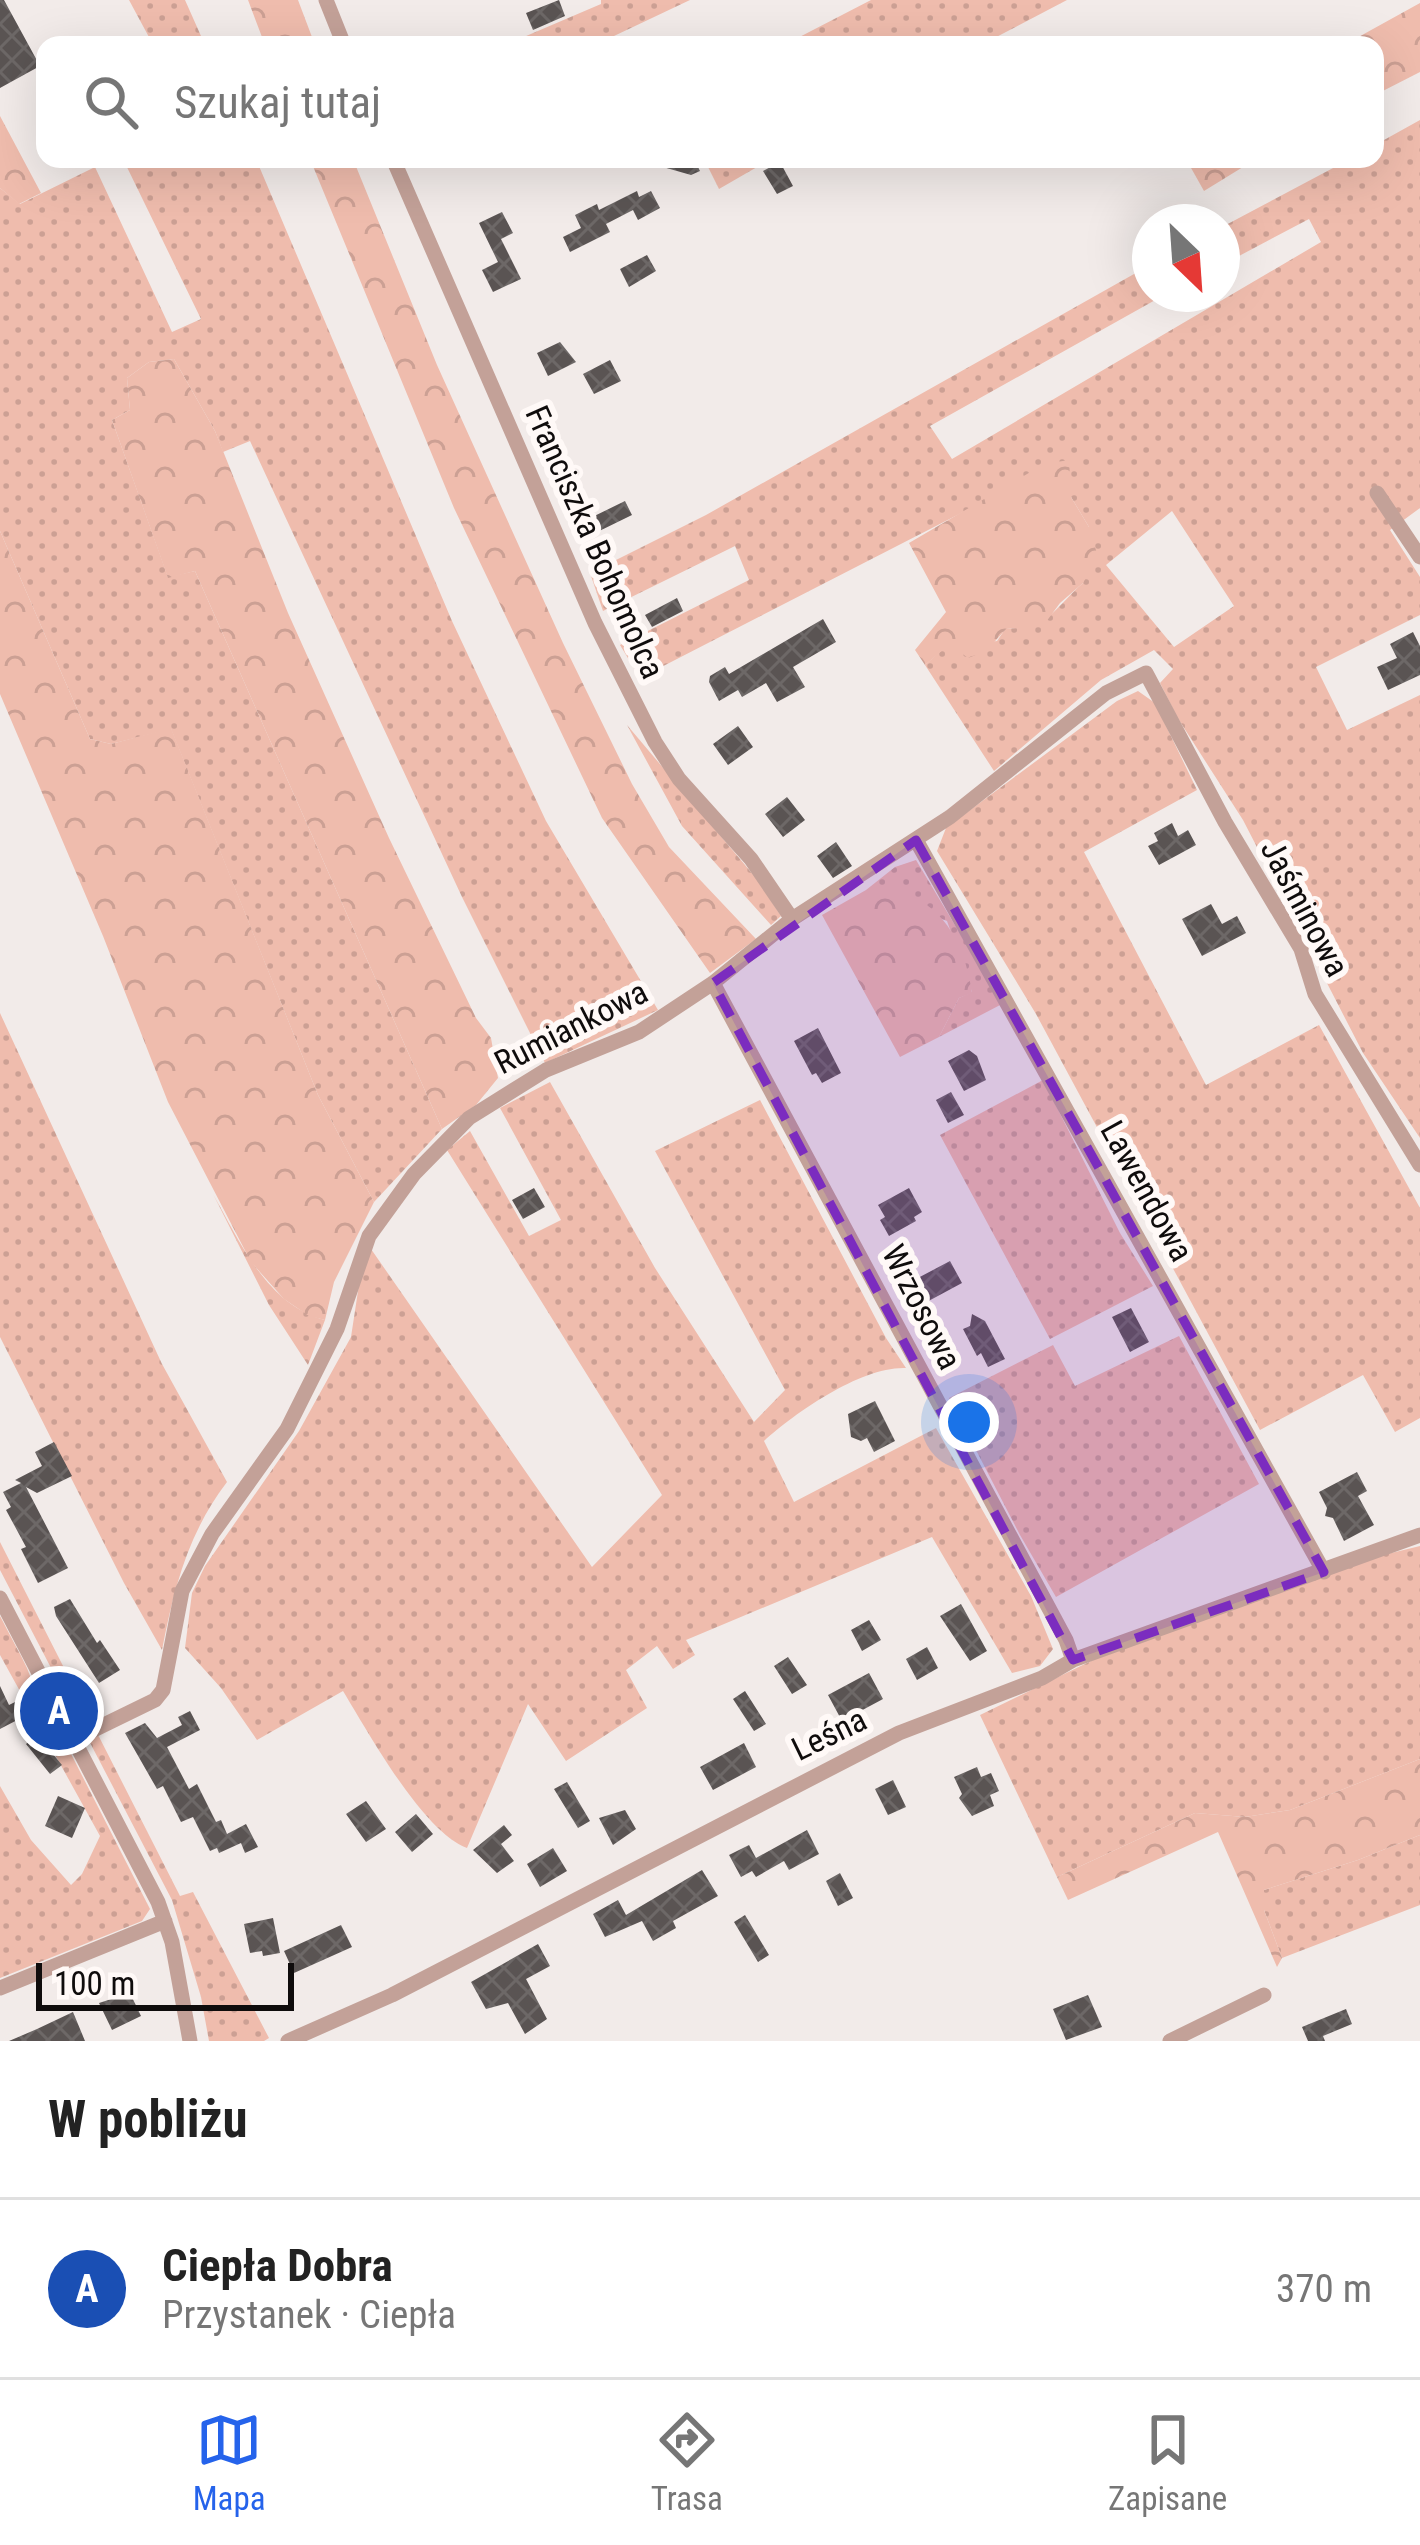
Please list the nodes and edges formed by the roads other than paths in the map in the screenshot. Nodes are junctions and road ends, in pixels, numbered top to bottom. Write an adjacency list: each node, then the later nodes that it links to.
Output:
1 (326, 0): 2 (street)
2 (340, 36)
3 (397, 168): 8 (street, Franciszka Bohomolca)
4 (1377, 493): 5 (street)
5 (1420, 557)
6 (1146, 673): 7 (street, Rumiankowa); 10 (street, Jaśminowa)
7 (916, 840): 8 (street, Rumiankowa); 12 (street, Lawendowa)
8 (792, 919): 9 (street, Rumiankowa)
9 (713, 983): 14 (street, Wrzosowa); 15 (street, Rumiankowa)
10 (1420, 1165)
11 (1420, 1535): 12 (street, Leśna)
12 (1324, 1572): 14 (street, Leśna)
13 (0, 1598): 15 (street)
14 (1073, 1660): 20 (street, Leśna)
15 (74, 1740): 16 (street)
16 (165, 1921): 17 (street); 19 (street)
17 (0, 1988)
18 (1264, 1995): 21 (street)
19 (190, 2041)
20 (288, 2041)
21 (1170, 2041)

